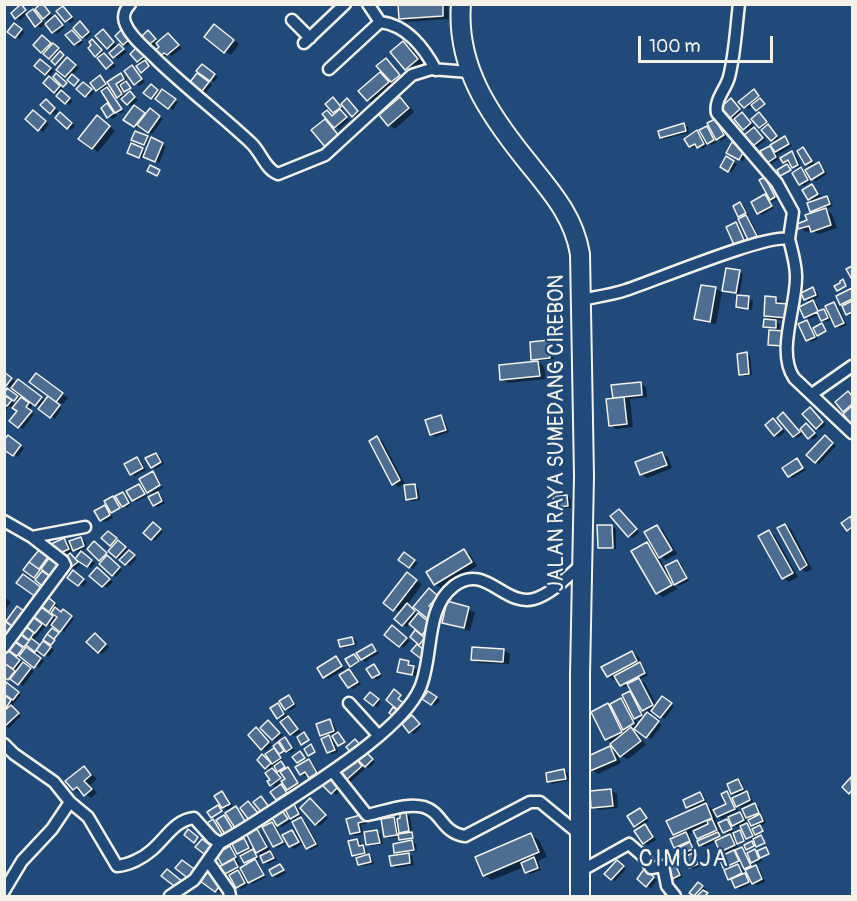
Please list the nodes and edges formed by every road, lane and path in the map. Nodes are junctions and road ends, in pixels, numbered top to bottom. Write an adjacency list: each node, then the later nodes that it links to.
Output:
1 (130, 4): 9 (street)
2 (345, 4): 6 (street)
3 (368, 4): 7 (street)
4 (461, 4): 10 (highway, JALAN RAYA SUMEDANG CIREBON)
5 (739, 4): 11 (street)
6 (292, 20)
7 (380, 22): 8 (street); 9 (street)
8 (329, 69)
9 (436, 70): 10 (street)
10 (469, 72): 12 (highway, JALAN RAYA SUMEDANG CIREBON)
11 (789, 239): 12 (street); 14 (street)
12 (580, 300): 19 (highway, JALAN RAYA SUMEDANG CIREBON)
13 (852, 366): 14 (street)
14 (812, 394): 15 (street)
15 (852, 433)
16 (4, 521): 18 (street)
17 (85, 527): 18 (street)
18 (32, 537): 20 (street)
19 (582, 564): 22 (street); 26 (highway, JALAN RAYA SUMEDANG CIREBON)
20 (4, 647)
21 (350, 704): 22 (street)
22 (378, 735): 24 (street)
23 (4, 744): 25 (street)
24 (333, 772): 26 (street); 27 (street)
25 (70, 802): 27 (street); 30 (street)
26 (579, 834): 29 (highway, JALAN RAYA SUMEDANG CIREBON)
27 (219, 843): 28 (street)
28 (208, 861): 31 (street); 32 (street)
29 (579, 872): 33 (highway, JALAN RAYA SUMEDANG CIREBON); 34 (street)
30 (4, 891)
31 (170, 897)
32 (230, 897)
33 (580, 897)
34 (675, 897)

